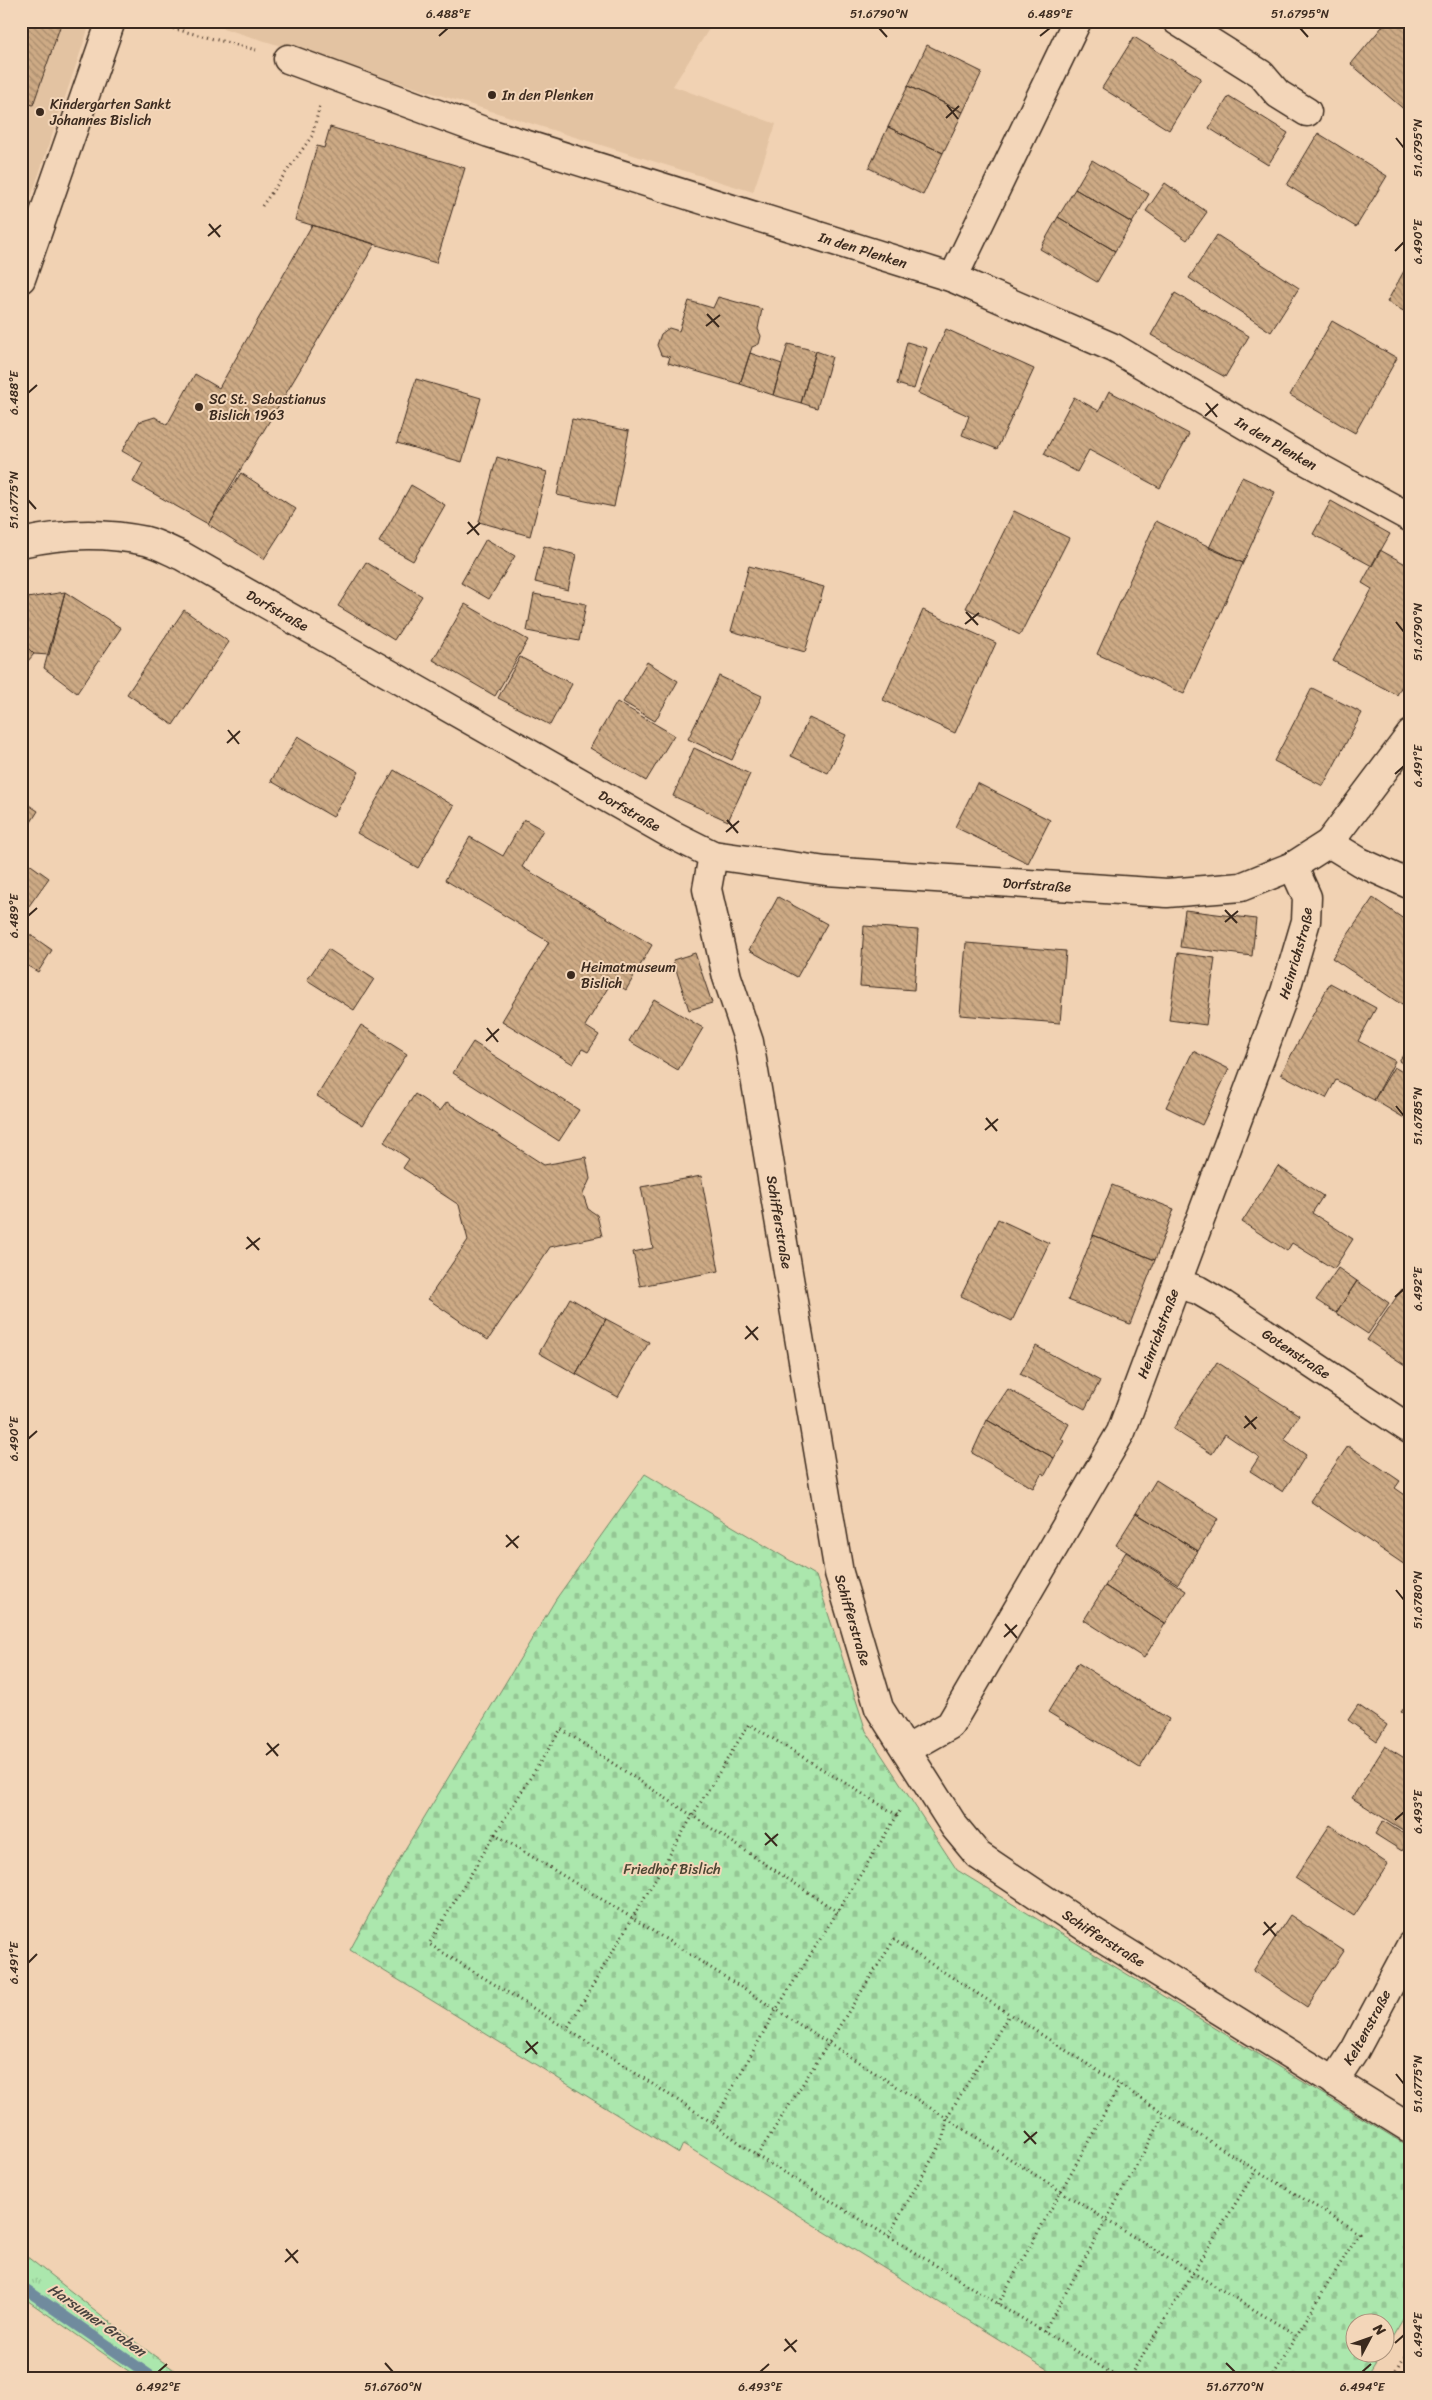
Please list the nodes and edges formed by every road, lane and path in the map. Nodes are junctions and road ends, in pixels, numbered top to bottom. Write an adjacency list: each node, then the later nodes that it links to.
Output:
1 (111, 21): 9 (street)
2 (144, 21): 5 (path)
3 (1077, 21): 10 (street)
4 (1177, 21): 7 (street)
5 (288, 59): 6 (street, In den Plenken)
6 (327, 73): 8 (path); 10 (street, In den Plenken)
7 (1307, 112)
8 (262, 206)
9 (27, 242): 11 (street)
10 (953, 278): 12 (street, In den Plenken)
11 (21, 279)
12 (1411, 518)
13 (21, 542): 16 (street, Dorfstraße)
14 (1411, 734): 15 (street)
15 (1329, 843): 17 (street, Dorfstraße); 18 (street)
16 (713, 855): 17 (street, Dorfstraße); 21 (street, Schifferstraße)
17 (1293, 866): 19 (street, Heinrichstraße)
18 (1411, 885)
19 (1178, 1284): 20 (street, Gotenstraße); 21 (street, Heinrichstraße)
20 (1411, 1430)
21 (906, 1750): 22 (street, Schifferstraße)
22 (922, 1775): 24 (path); 33 (street, Schifferstraße)
23 (693, 1815): 24 (path); 25 (path); 26 (path); 27 (path)
24 (897, 1815): 26 (path)
25 (495, 1834): 27 (path); 31 (path)
26 (838, 1912): 29 (path)
27 (634, 1919): 29 (path); 31 (path)
28 (1411, 1945): 33 (street, Keltenstraße)
29 (776, 2010): 32 (path); 37 (path)
30 (1009, 2015): 32 (path); 34 (path); 36 (path)
31 (567, 2029): 37 (path)
32 (827, 2043): 36 (path); 39 (path)
33 (1334, 2082): 38 (street, Schifferstraße)
34 (1120, 2085): 35 (path); 41 (path)
35 (1165, 2114): 40 (path); 42 (path)
36 (947, 2117): 41 (path); 43 (path)
37 (713, 2123): 39 (path)
38 (1411, 2129)
39 (756, 2156): 43 (path)
40 (1256, 2170): 44 (path); 47 (path)
41 (1062, 2192): 42 (path); 45 (path)
42 (1106, 2220): 44 (path); 46 (path)
43 (888, 2236): 45 (path)
44 (1194, 2271): 47 (path); 50 (path)
45 (998, 2304): 46 (path)
46 (1044, 2332): 49 (path)
47 (1296, 2335): 51 (path)
48 (1411, 2345): 52 (path)
49 (1120, 2379)
50 (1128, 2379)
51 (1270, 2379)
52 (1392, 2379)

